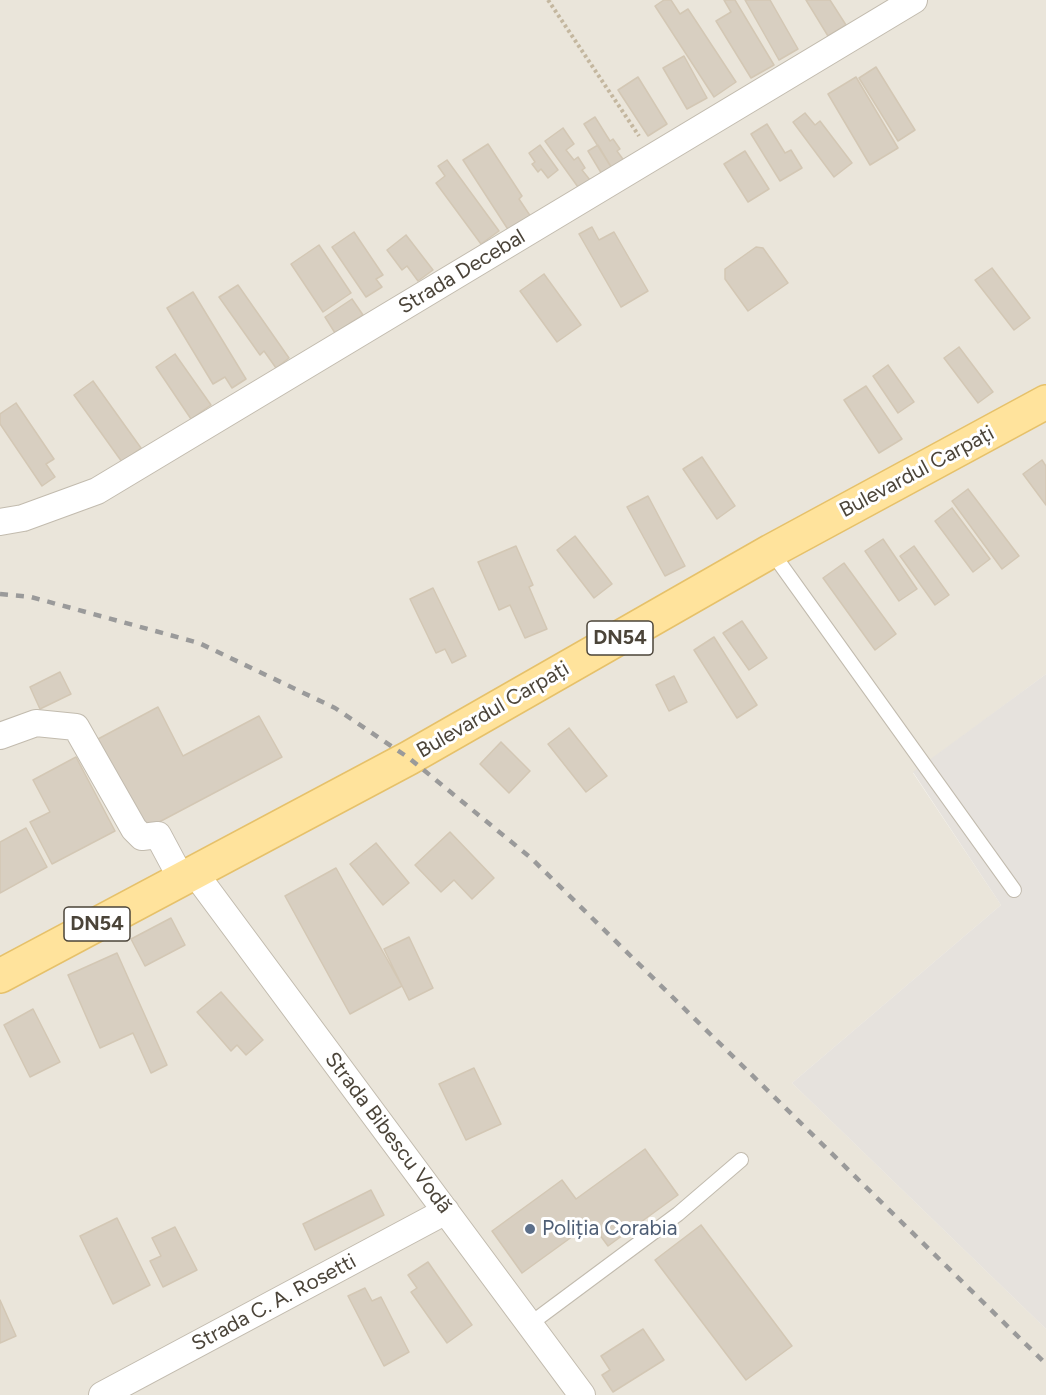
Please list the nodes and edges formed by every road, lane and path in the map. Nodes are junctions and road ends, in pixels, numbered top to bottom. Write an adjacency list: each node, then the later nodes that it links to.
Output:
1 (548, 0): 3 (path)
2 (914, 0): 3 (street, Strada Decebal)
3 (653, 157): 5 (street, Strada Decebal)
4 (1046, 402): 6 (main road, Bulevardul Carpați / DN54)
5 (0, 522)
6 (771, 551): 8 (main road, Bulevardul Carpați / DN54); 9 (lane)
7 (0, 736): 8 (street, Strada Bibescu Vodă)
8 (188, 875): 10 (main road, Bulevardul Carpați / DN54); 12 (street, Strada Bibescu Vodă)
9 (1014, 890)
10 (0, 976)
11 (741, 1160): 13 (lane)
12 (446, 1211): 13 (street, Strada Bibescu Vodă); 14 (street, Strada C. A. Rosetti)
13 (530, 1324): 15 (street, Strada Bibescu Vodă)
14 (102, 1395)
15 (582, 1395)

